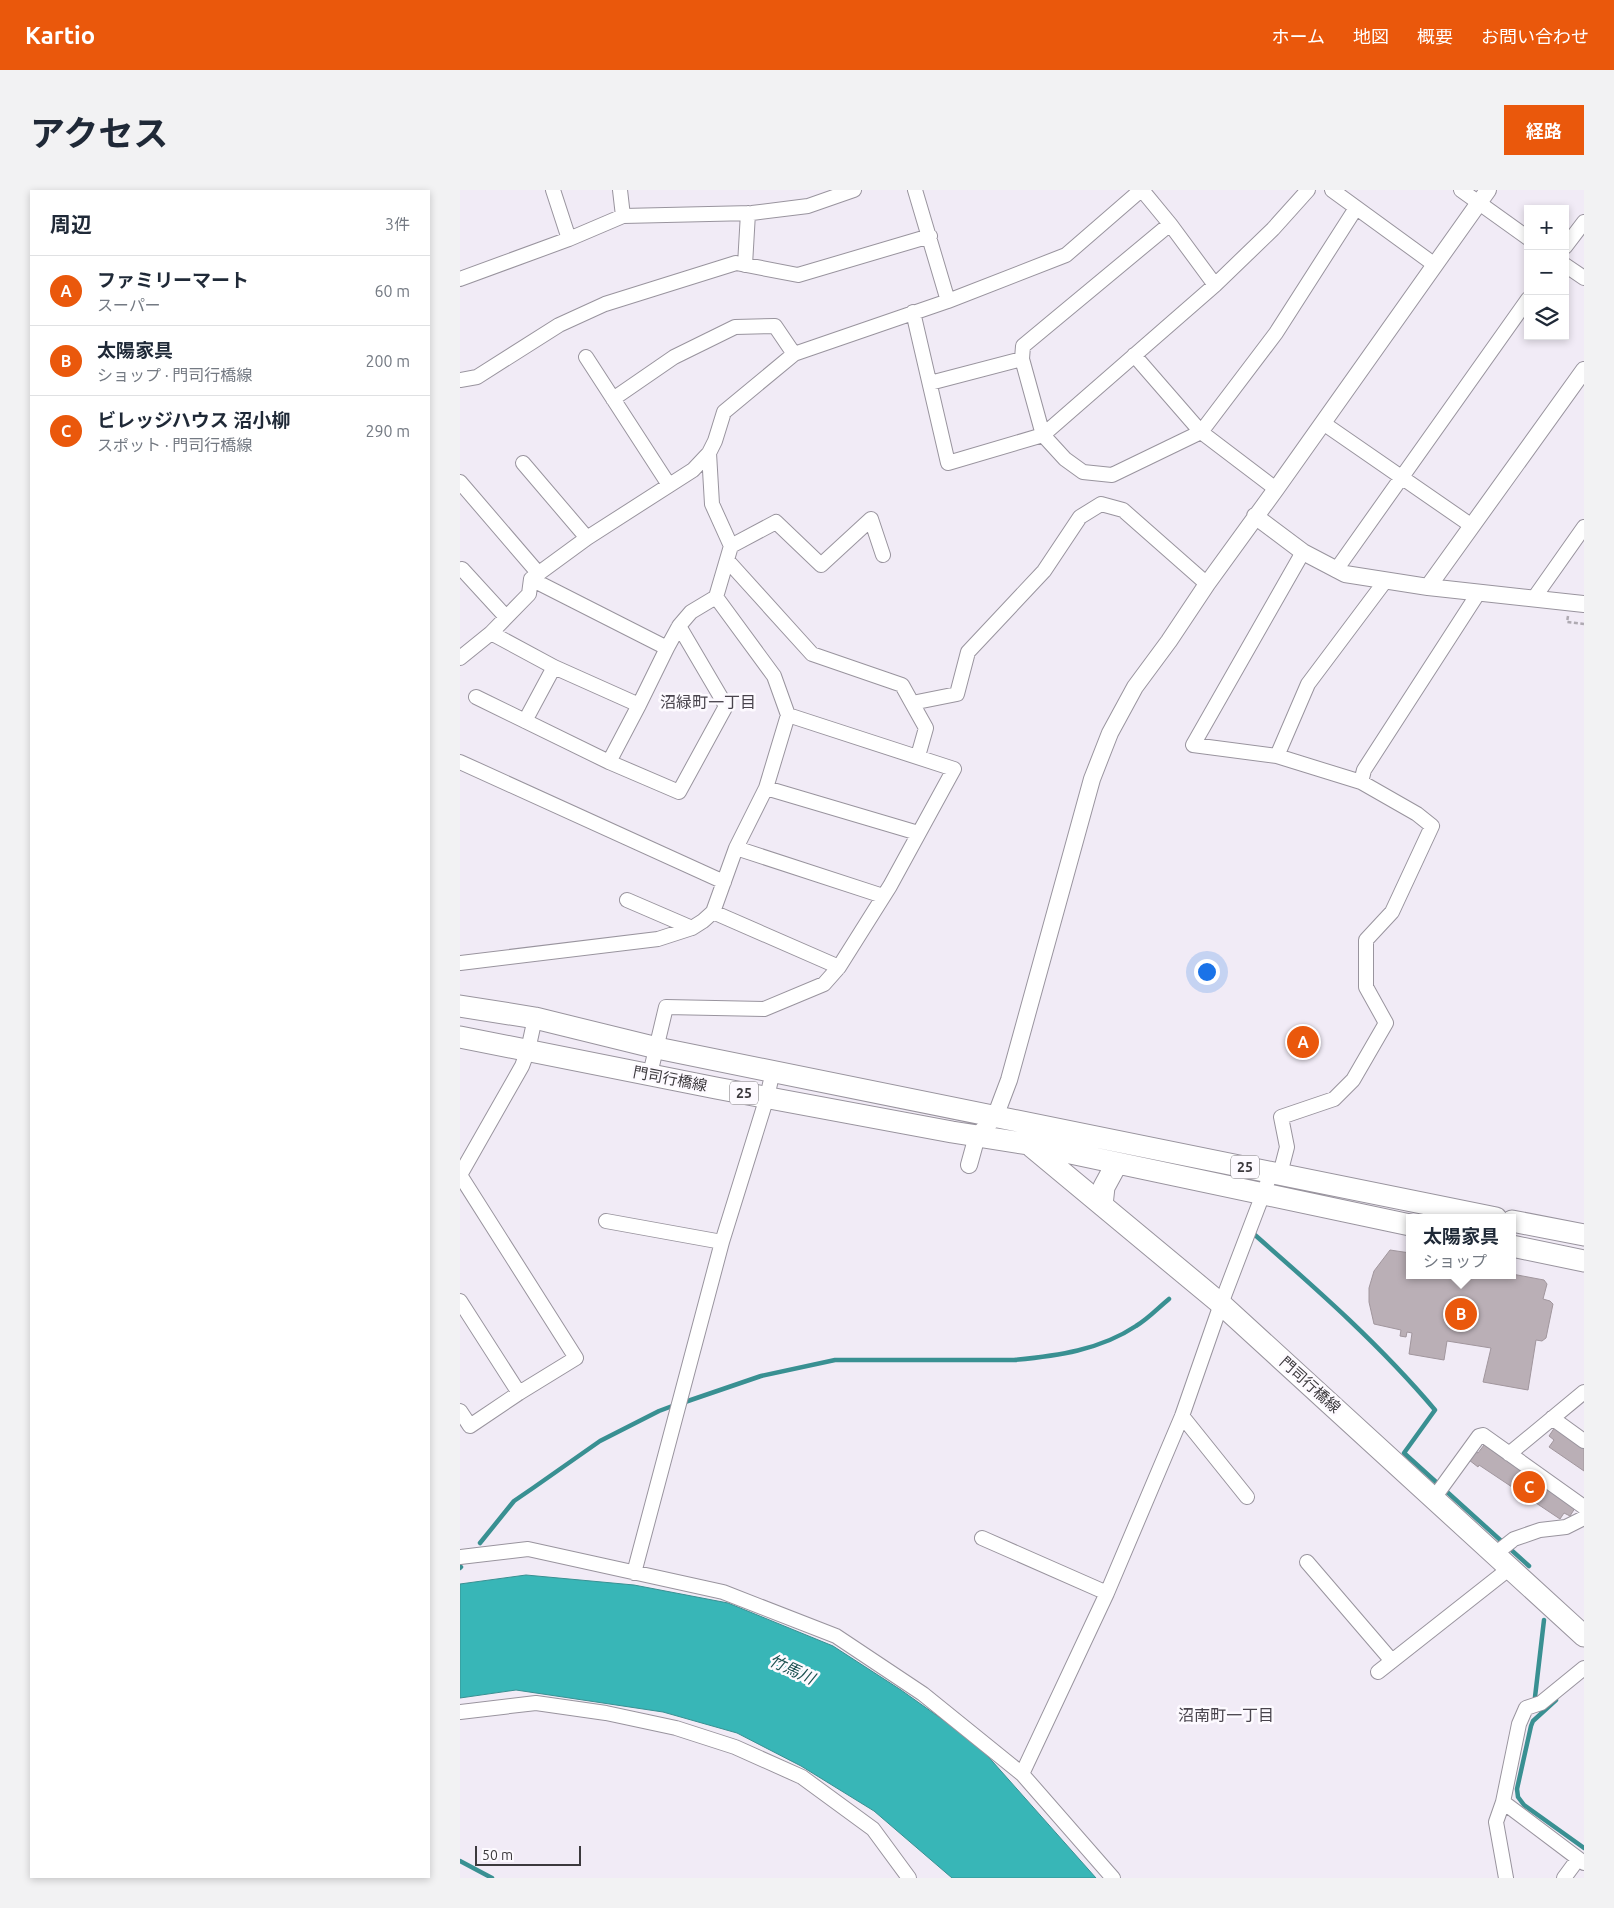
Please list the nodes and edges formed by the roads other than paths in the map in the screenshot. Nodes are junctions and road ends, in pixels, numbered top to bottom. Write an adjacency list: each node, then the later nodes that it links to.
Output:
1 (554, 190): 17 (street)
2 (620, 190): 12 (street)
3 (854, 190): 11 (street)
4 (915, 190): 16 (street)
5 (1142, 190): 14 (street); 25 (street)
6 (1308, 190): 24 (street)
7 (1332, 190): 10 (street)
8 (1461, 190): 9 (street)
9 (1484, 197): 15 (street); 20 (street)
10 (1356, 208): 20 (street); 37 (street)
11 (748, 213): 12 (street); 19 (street)
12 (622, 216): 17 (street)
13 (1584, 222): 18 (street)
14 (1170, 224): 24 (street); 31 (street)
15 (1524, 234)
16 (930, 236): 19 (street); 25 (street)
17 (569, 239): 23 (street)
18 (1569, 242)
19 (745, 265): 33 (street)
20 (1435, 265): 36 (street)
21 (1569, 268): 22 (street)
22 (1584, 278)
23 (460, 279)
24 (1215, 285): 29 (street)
25 (948, 301): 27 (street)
26 (1524, 305): 41 (street)
27 (913, 312): 28 (street); 34 (street)
28 (794, 354): 35 (street); 39 (street)
29 (1134, 355): 37 (street); 38 (street)
30 (586, 357): 35 (street)
31 (1022, 359): 34 (street); 38 (street)
32 (1584, 370): 46 (street)
33 (460, 380)
34 (930, 383): 38 (street)
35 (613, 399): 43 (street)
36 (1323, 424): 41 (street); 44 (street)
37 (1201, 432): 38 (street); 44 (street)
38 (1043, 435)
39 (708, 452): 43 (street); 50 (street)
40 (523, 463): 48 (street)
41 (1402, 477): 46 (street); 53 (street)
42 (460, 482): 54 (street)
43 (670, 485): 48 (street)
44 (1276, 490): 45 (street)
45 (1255, 516): 49 (street); 56 (street)
46 (1472, 526): 57 (street)
47 (1584, 527): 60 (street)
48 (587, 538): 54 (street)
49 (1303, 552): 53 (street); 74 (street)
50 (729, 553): 51 (street); 59 (street); 69 (street)
51 (883, 555)
52 (462, 569): 62 (street)
53 (1336, 570): 55 (street)
54 (535, 577): 62 (street); 65 (street)
55 (1386, 580): 57 (street); 74 (street)
56 (1207, 584): 69 (street); 96 (street)
57 (1428, 587): 58 (street)
58 (1480, 592): 60 (street); 77 (street)
59 (716, 597): 63 (street); 71 (street)
60 (1534, 598): 61 (street)
61 (1584, 604)
62 (506, 617): 64 (street)
63 (679, 626): 65 (street); 76 (street)
64 (491, 633): 66 (street); 67 (street)
65 (667, 648): 70 (street)
66 (460, 658)
67 (554, 667): 70 (street); 72 (street)
68 (476, 697): 72 (street)
69 (912, 703): 73 (street)
70 (639, 706): 76 (street)
71 (788, 715): 73 (street); 78 (street)
72 (525, 721): 76 (street)
73 (918, 756): 79 (street)
74 (1277, 756): 77 (street)
75 (460, 762): 81 (street)
76 (609, 762)
77 (1361, 782): 101 (street)
78 (766, 788): 79 (street); 80 (street)
79 (918, 833): 82 (street)
80 (736, 848): 81 (street); 82 (street)
81 (724, 882): 84 (street)
82 (883, 896): 87 (street)
83 (627, 900): 85 (street)
84 (713, 912): 85 (street); 87 (street)
85 (692, 928): 86 (street)
86 (460, 963)
87 (839, 968): 91 (street)
88 (460, 1006): 89 (main road, 門司行橋線 / 25)
89 (535, 1018): 91 (main road, 門司行橋線 / 25); 92 (street)
90 (460, 1037): 92 (main road, 門司行橋線 / 25)
91 (657, 1048): 93 (main road, 門司行橋線 / 25); 94 (street)
92 (528, 1050): 94 (main road, 門司行橋線 / 25); 102 (street)
93 (773, 1071): 95 (street); 96 (main road, 門司行橋線 / 25)
94 (650, 1074): 95 (main road, 門司行橋線 / 25)
95 (767, 1097): 97 (main road, 門司行橋線 / 25); 110 (street)
96 (995, 1117): 97 (street); 98 (main road, 門司行橋線 / 25); 101 (main road, 門司行橋線 / 25)
97 (977, 1136): 98 (main road, 門司行橋線 / 25); 100 (street)
98 (1028, 1144): 99 (main road, 門司行橋線 / 25); 104 (main road, 門司行橋線 / 25)
99 (1117, 1163): 103 (main road, 門司行橋線 / 25); 104 (main road)
100 (970, 1166)
101 (1275, 1174): 103 (street); 105 (main road, 門司行橋線 / 25)
102 (460, 1175): 116 (street)
103 (1264, 1195): 108 (main road, 門司行橋線 / 25); 114 (street)
104 (1102, 1205): 114 (main road, 門司行橋線 / 25)
105 (1476, 1214)
106 (606, 1221): 110 (street)
107 (1516, 1222): 109 (main road)
108 (1406, 1224)
109 (1584, 1236)
110 (722, 1242): 130 (street)
111 (1516, 1247): 112 (main road)
112 (1584, 1261)
113 (460, 1301): 116 (street)
114 (1221, 1304): 118 (street); 122 (main road, 門司行橋線 / 25)
115 (1584, 1392): 119 (street)
116 (519, 1393): 117 (street)
117 (460, 1411)
118 (1182, 1416): 123 (street); 131 (street)
119 (1552, 1418): 120 (street); 121 (street)
120 (1584, 1441)
121 (1509, 1454): 122 (street); 124 (street)
122 (1440, 1490): 127 (main road, 門司行橋線 / 25)
123 (1247, 1497)
124 (1584, 1507)
125 (1584, 1518): 127 (street)
126 (982, 1538): 131 (street)
127 (1505, 1553): 132 (main road, 門司行橋線 / 25); 133 (street)
128 (460, 1557): 130 (street)
129 (1307, 1562): 133 (street)
130 (634, 1573): 137 (street)
131 (1107, 1593): 137 (street)
132 (1584, 1636)
133 (1392, 1661): 135 (street)
134 (1584, 1668): 138 (street)
135 (1378, 1672)
136 (460, 1712): 140 (street)
137 (1022, 1774): 141 (street)
138 (1504, 1802): 139 (street); 142 (street)
139 (1581, 1861): 143 (street)
140 (909, 1878)
141 (1113, 1878)
142 (1506, 1878)
143 (1564, 1878)

